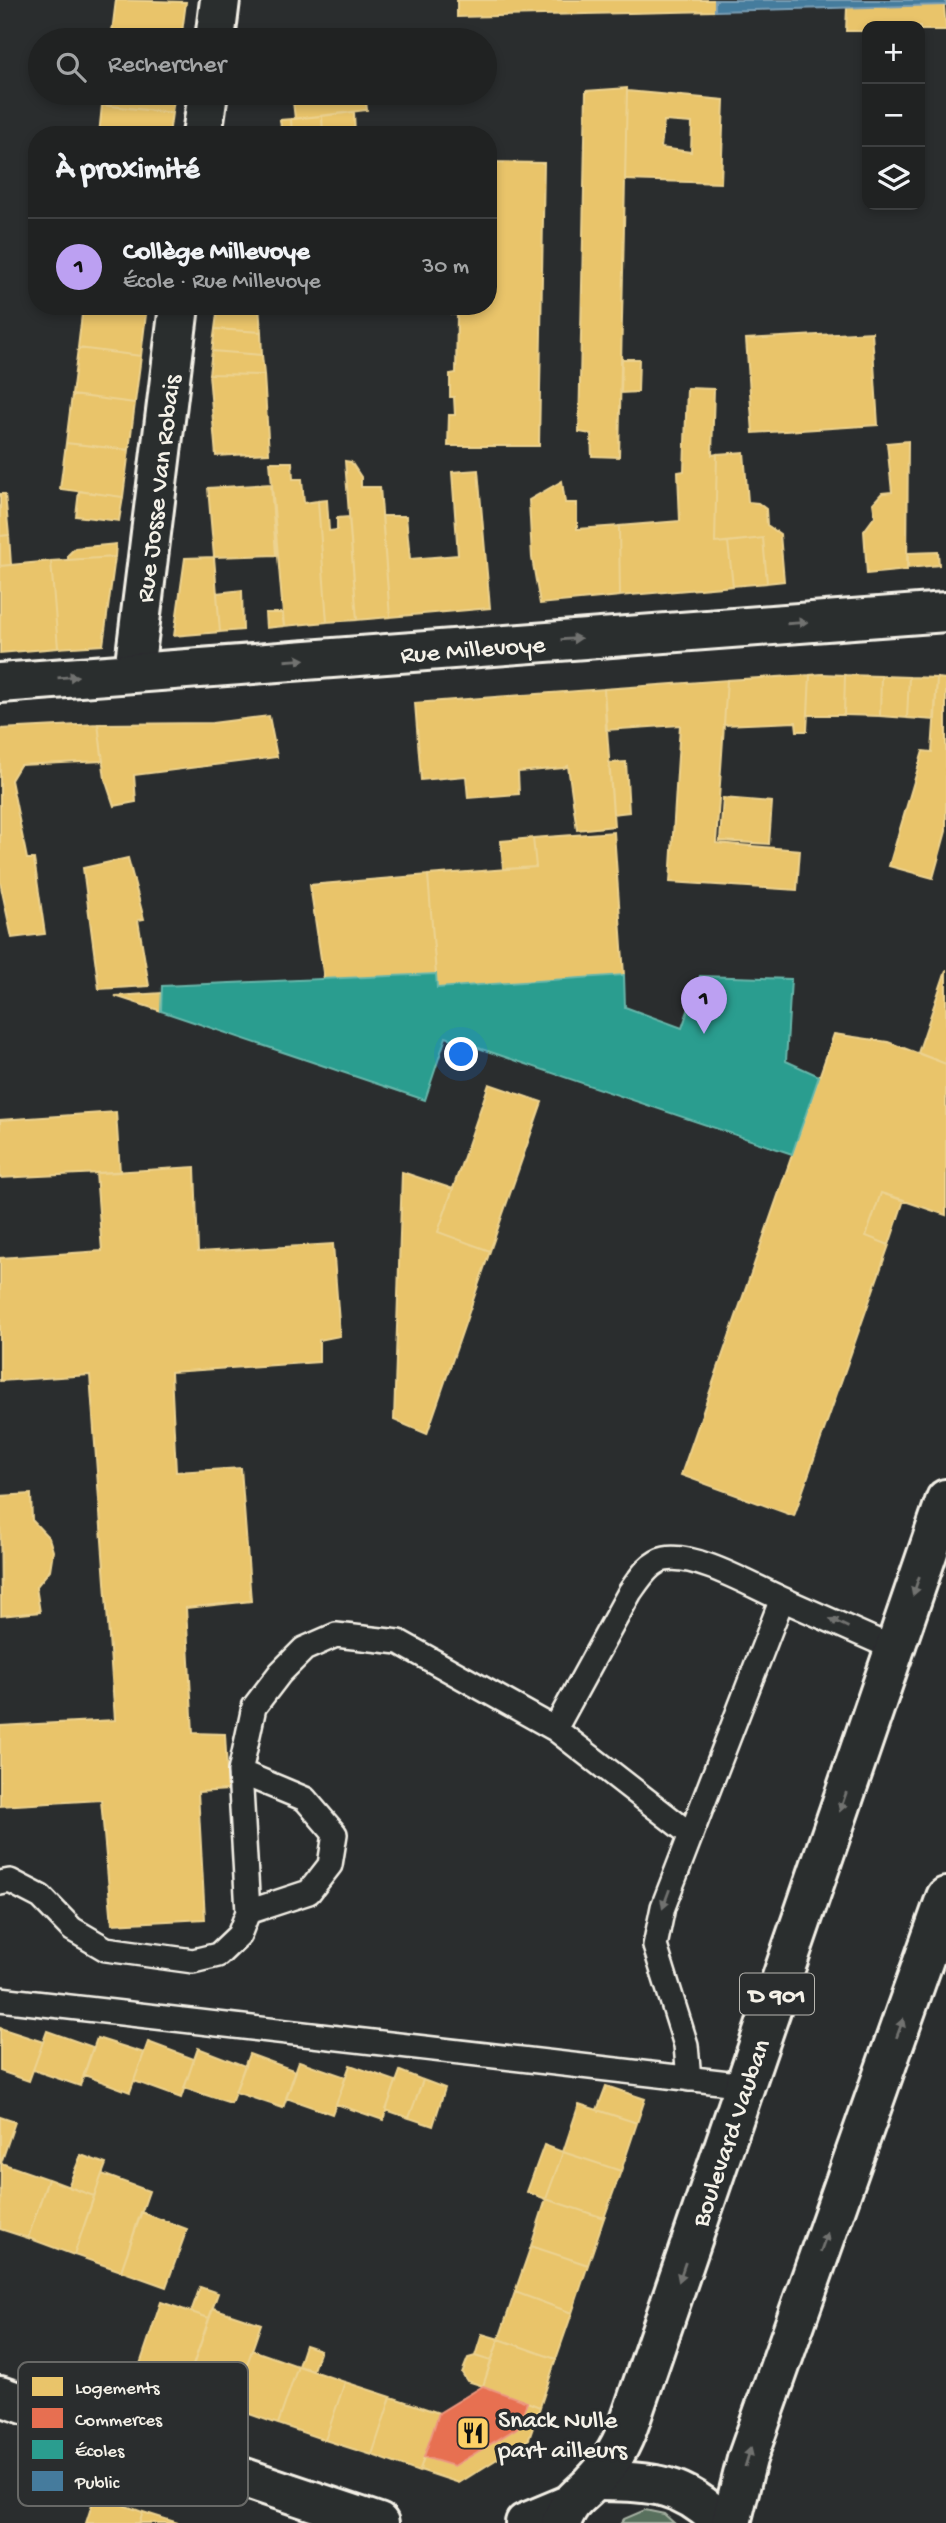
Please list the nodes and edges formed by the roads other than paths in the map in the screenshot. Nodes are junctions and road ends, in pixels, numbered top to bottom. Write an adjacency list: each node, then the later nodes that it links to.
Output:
1 (220, 0): 2 (street)
2 (216, 28)
3 (206, 105): 4 (street)
4 (203, 126)
5 (178, 315): 7 (street, Rue Josse Van Robais)
6 (946, 612): 7 (street, Rue Millevoye, one-way to 6)
7 (134, 671): 8 (street, Rue Millevoye, one-way to 7)
8 (0, 683)
9 (946, 1499): 11 (street, Boulevard Vauban / D 901, one-way to 11)
10 (782, 1599): 11 (lane, one-way to 10); 12 (lane); 14 (lane)
11 (895, 1649): 20 (street, Boulevard Vauban / D 901, one-way to 20)
12 (555, 1729): 13 (lane); 14 (lane)
13 (240, 1772): 17 (lane); 17 (lane)
14 (691, 1835): 19 (lane, one-way to 19)
15 (0, 1883): 17 (lane)
16 (946, 1897): 28 (street, one-way to 16)
17 (248, 1912)
18 (0, 1998): 19 (lane)
19 (689, 2079): 20 (lane)
20 (746, 2085): 24 (street, Boulevard Vauban / D 901, one-way to 24)
21 (0, 2396): 22 (street)
22 (18, 2402)
23 (248, 2479): 25 (street)
24 (575, 2503): 26 (street); 27 (street)
25 (379, 2523)
26 (525, 2523)
27 (722, 2523)
28 (731, 2523)

